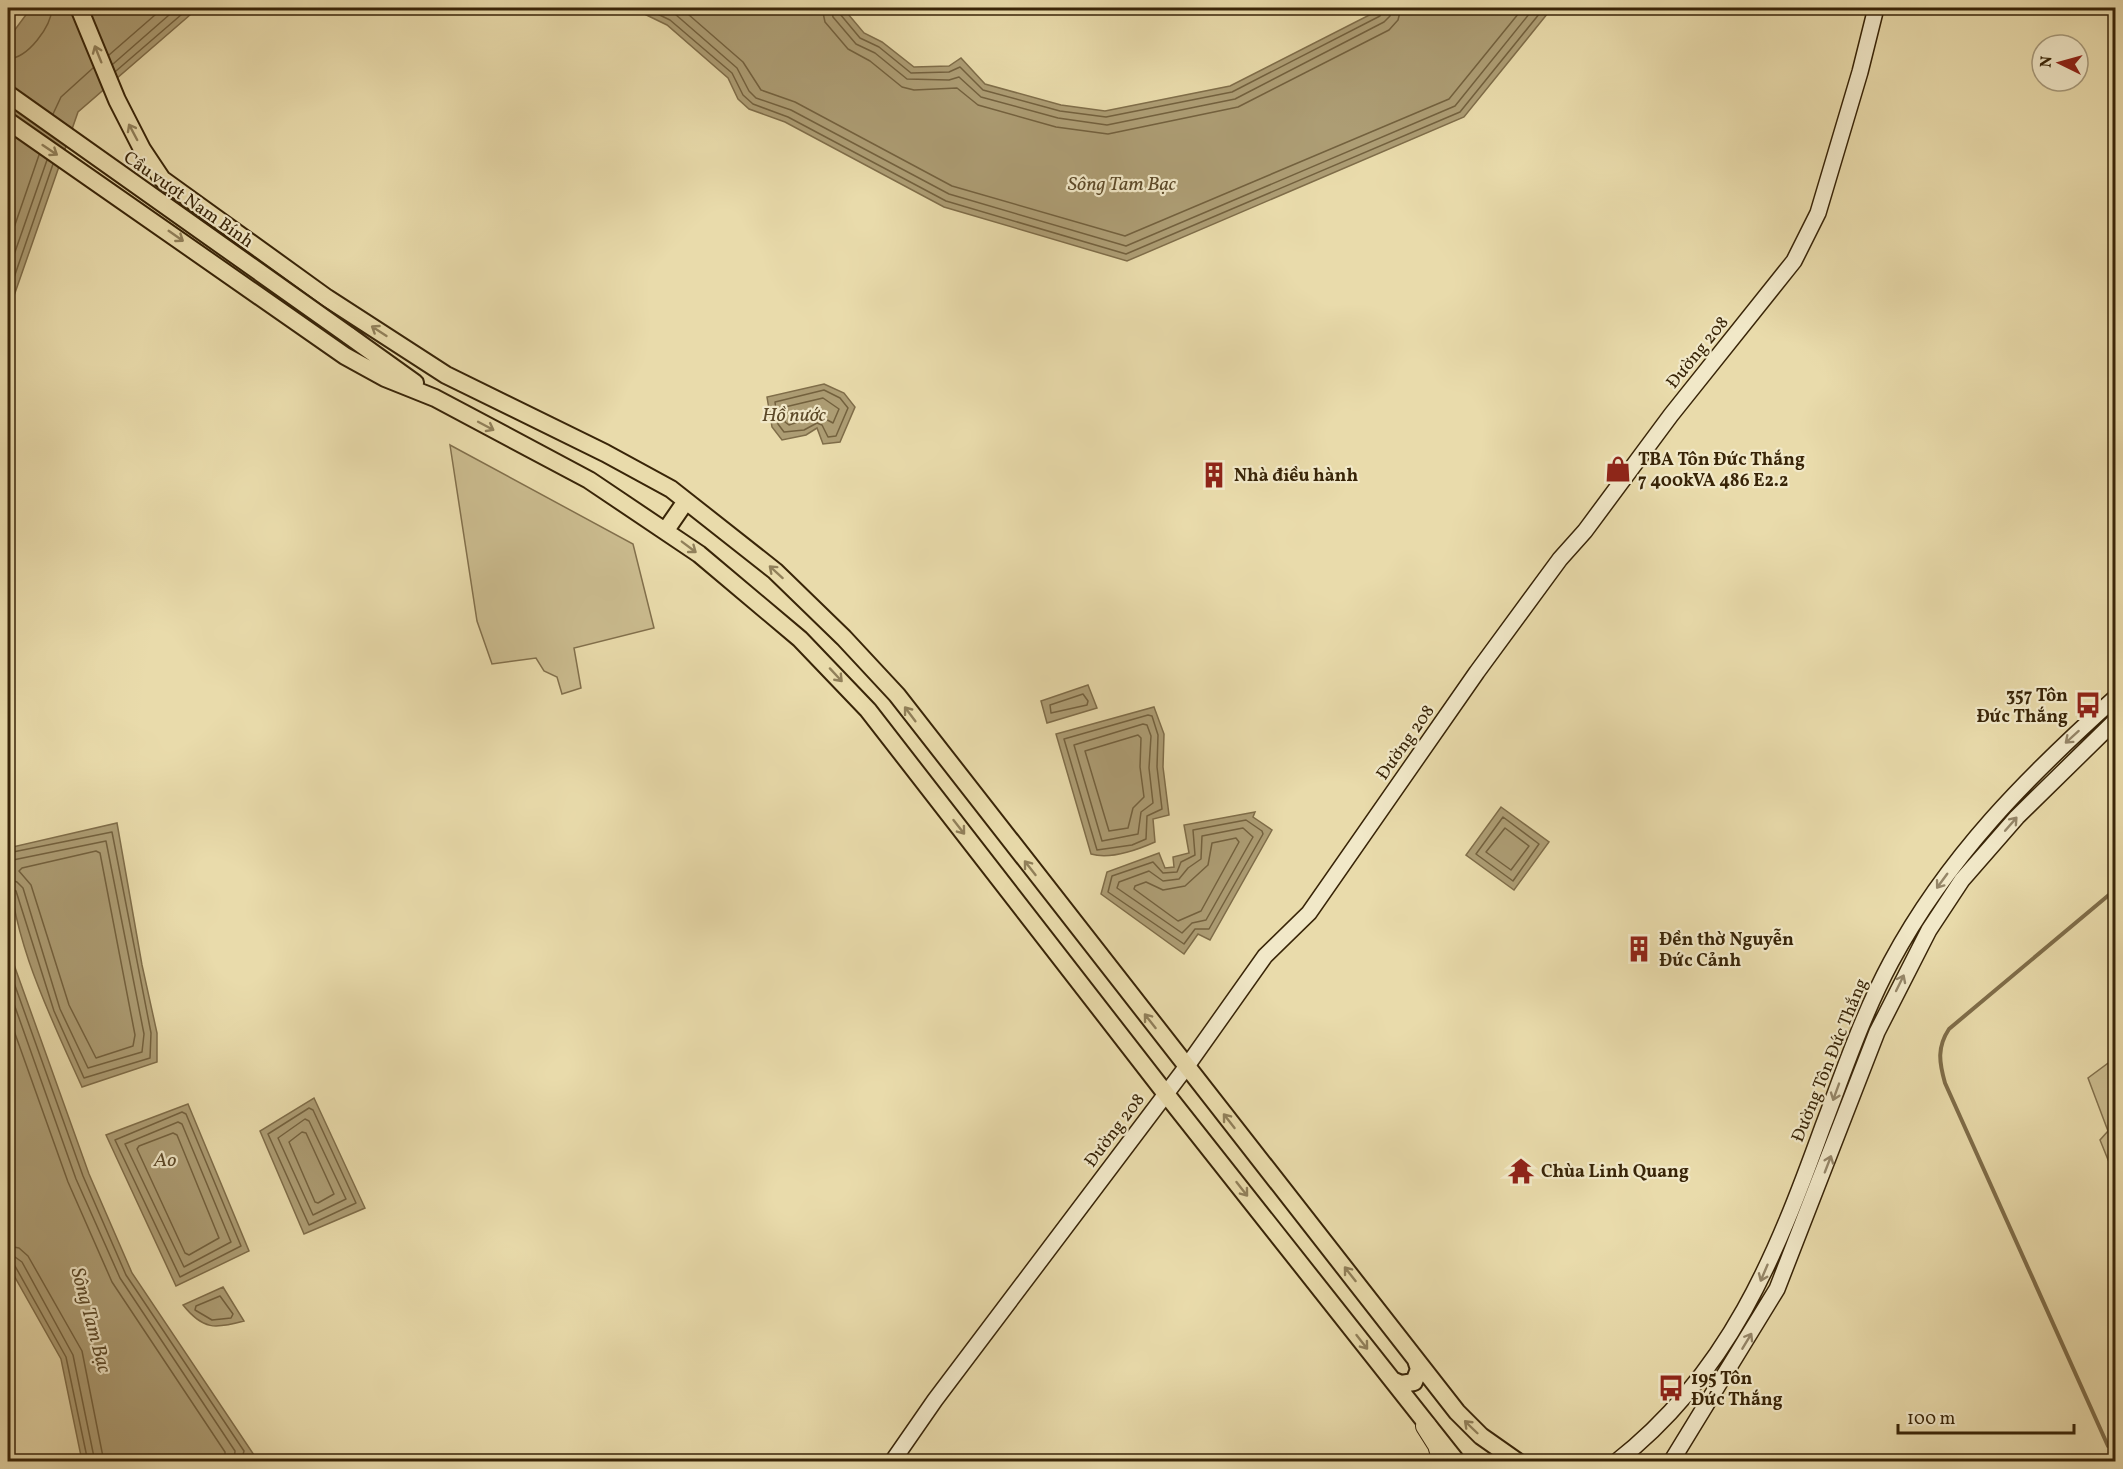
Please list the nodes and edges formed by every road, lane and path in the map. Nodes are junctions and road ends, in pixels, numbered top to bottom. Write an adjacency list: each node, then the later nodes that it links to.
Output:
1 (79, 8): 5 (main road, one-way to 1)
2 (1876, 8): 14 (main road, Đường 208)
3 (8, 94): 7 (main road, Cầu vượt Nam Bính, bridge)
4 (8, 121): 6 (main road, one-way to 6)
5 (162, 179): 6 (main road); 8 (main road, one-way to 5)
6 (139, 212): 9 (main road, one-way to 9)
7 (348, 335): 8 (main road, Cầu vượt Nam Bính); 9 (main road, Cầu vượt Nam Bính)
8 (446, 375): 10 (main road)
9 (435, 398): 11 (main road, one-way to 11)
10 (686, 501): 11 (main road); 14 (main road, one-way to 10)
11 (666, 530): 15 (main road, one-way to 15)
12 (2115, 697): 23 (main road, Đường Tôn Đức Thắng, one-way to 23)
13 (2115, 720): 24 (main road, Đường Tôn Đức Thắng, one-way to 13)
14 (1187, 1066): 15 (main road, Đường 208); 16 (main road, one-way to 14)
15 (1166, 1094): 17 (main road, one-way to 17); 19 (main road, Đường 208)
16 (1416, 1360): 17 (main road); 22 (main road, one-way to 16)
17 (1392, 1380): 18 (main road)
18 (1426, 1425): 20 (highway); 21 (main road)
19 (892, 1461)
20 (1443, 1461)
21 (1457, 1461)
22 (1518, 1461)
23 (1616, 1461)
24 (1671, 1461)

